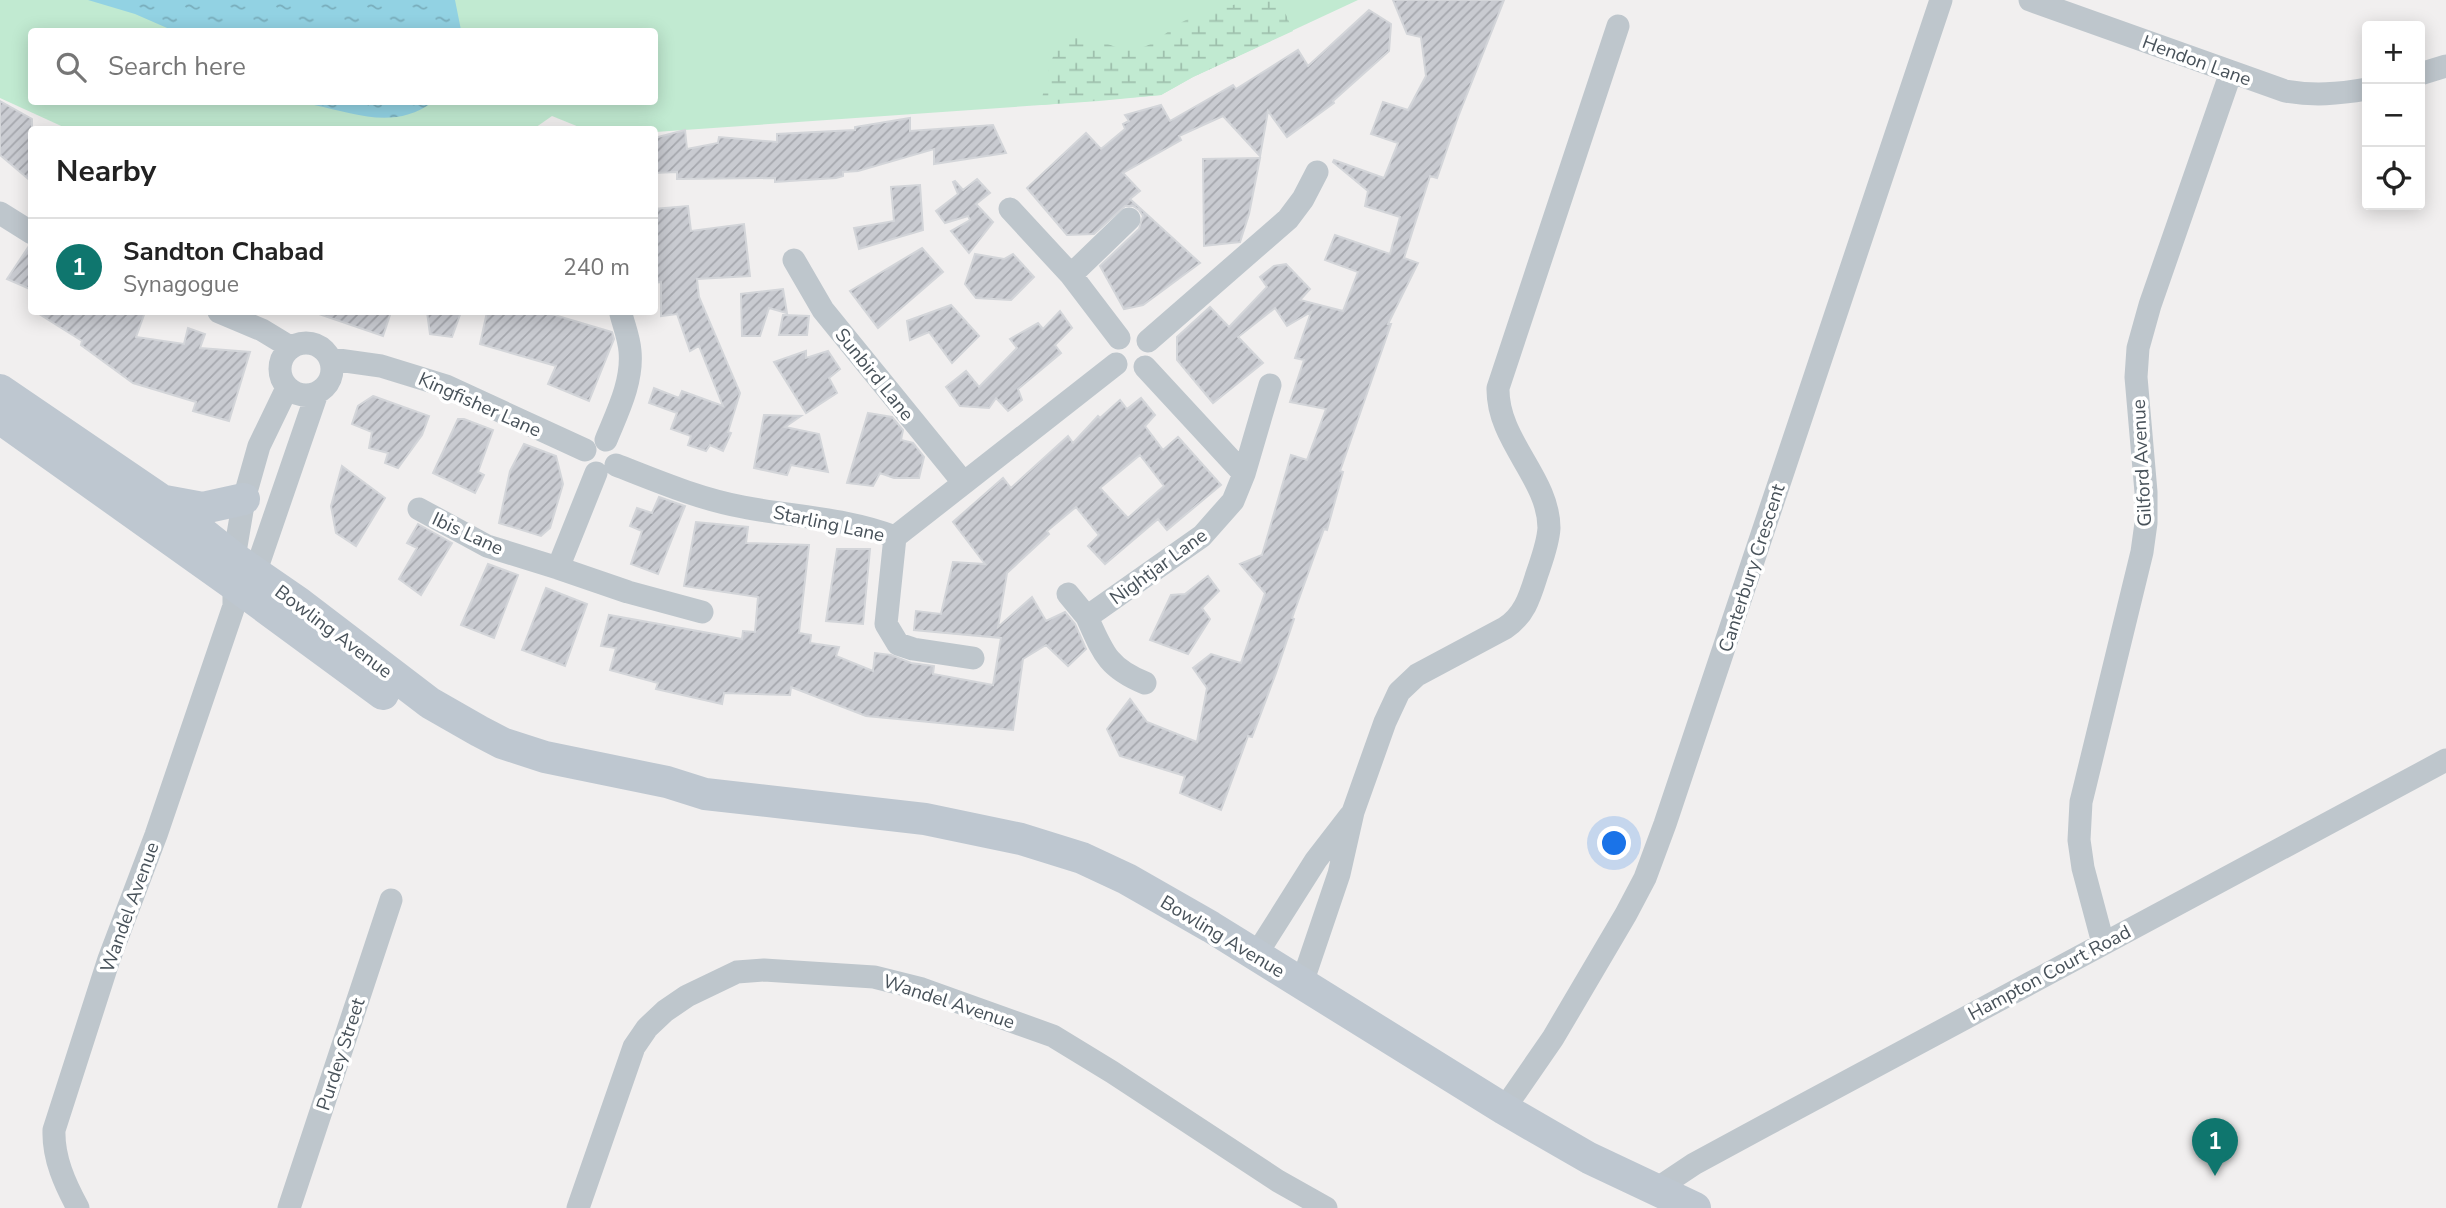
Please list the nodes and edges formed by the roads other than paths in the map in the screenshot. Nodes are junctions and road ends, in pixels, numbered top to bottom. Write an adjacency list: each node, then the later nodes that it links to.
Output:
1 (1941, 0): 50 (street, Canterbury Crescent)
2 (2030, 0): 5 (street, Hendon Lane)
3 (1618, 26): 45 (street)
4 (2446, 66): 6 (street)
5 (2231, 72): 7 (street, Hendon Lane); 47 (street, Gilford Avenue)
6 (2425, 72)
7 (2362, 90)
8 (1317, 172): 18 (street)
9 (1010, 209): 14 (street)
10 (0, 213): 12 (street)
11 (1129, 219): 14 (street)
12 (28, 230)
13 (794, 260): 32 (street, Sunbird Lane)
14 (1071, 275): 17 (street)
15 (226, 315): 19 (street)
16 (619, 315): 28 (street)
17 (1119, 338): 18 (street); 21 (street)
18 (1148, 341): 22 (street)
19 (290, 347): 20 (street); 24 (street)
20 (331, 359): 26 (street); 29 (street, Kingfisher Lane)
21 (1116, 364): 22 (street); 32 (street, Starling Lane)
22 (1145, 367): 31 (street)
23 (1270, 385): 31 (street, Nightjar Lane)
24 (287, 388): 26 (street); 34 (street, Wandel Avenue)
25 (0, 390): 33 (main road, Bowling Avenue)
26 (317, 393): 38 (street)
27 (0, 418): 38 (main road, Bowling Avenue)
28 (606, 440): 29 (street); 30 (street)
29 (585, 450): 30 (street)
30 (606, 469): 36 (street, Starling Lane); 37 (street)
31 (1244, 474): 41 (street, Nightjar Lane)
32 (963, 482): 36 (street, Starling Lane)
33 (160, 499): 34 (main road); 38 (main road, Bowling Avenue)
34 (243, 499): 38 (street, Wandel Avenue)
35 (419, 509): 37 (street, Ibis Lane)
36 (895, 537): 42 (street)
37 (558, 568): 40 (street, Ibis Lane)
38 (241, 583): 48 (main road, Bowling Avenue); 52 (street, Wandel Avenue)
39 (1068, 594): 41 (street)
40 (702, 612)
41 (1087, 617): 43 (street)
42 (973, 658)
43 (1145, 683)
44 (2446, 761): 47 (street, Hampton Court Road)
45 (1353, 812): 48 (street); 49 (street)
46 (391, 900): 53 (street, Purdey Street)
47 (2102, 943): 51 (street, Hampton Court Road)
48 (1256, 955): 49 (main road, Bowling Avenue)
49 (1302, 983): 50 (main road, Bowling Avenue)
50 (1504, 1109): 51 (main road, Bowling Avenue)
51 (1655, 1190): 56 (main road, Bowling Avenue)
52 (78, 1208)
53 (289, 1208)
54 (578, 1208): 55 (street, Wandel Avenue)
55 (1326, 1208)
56 (1695, 1208)

